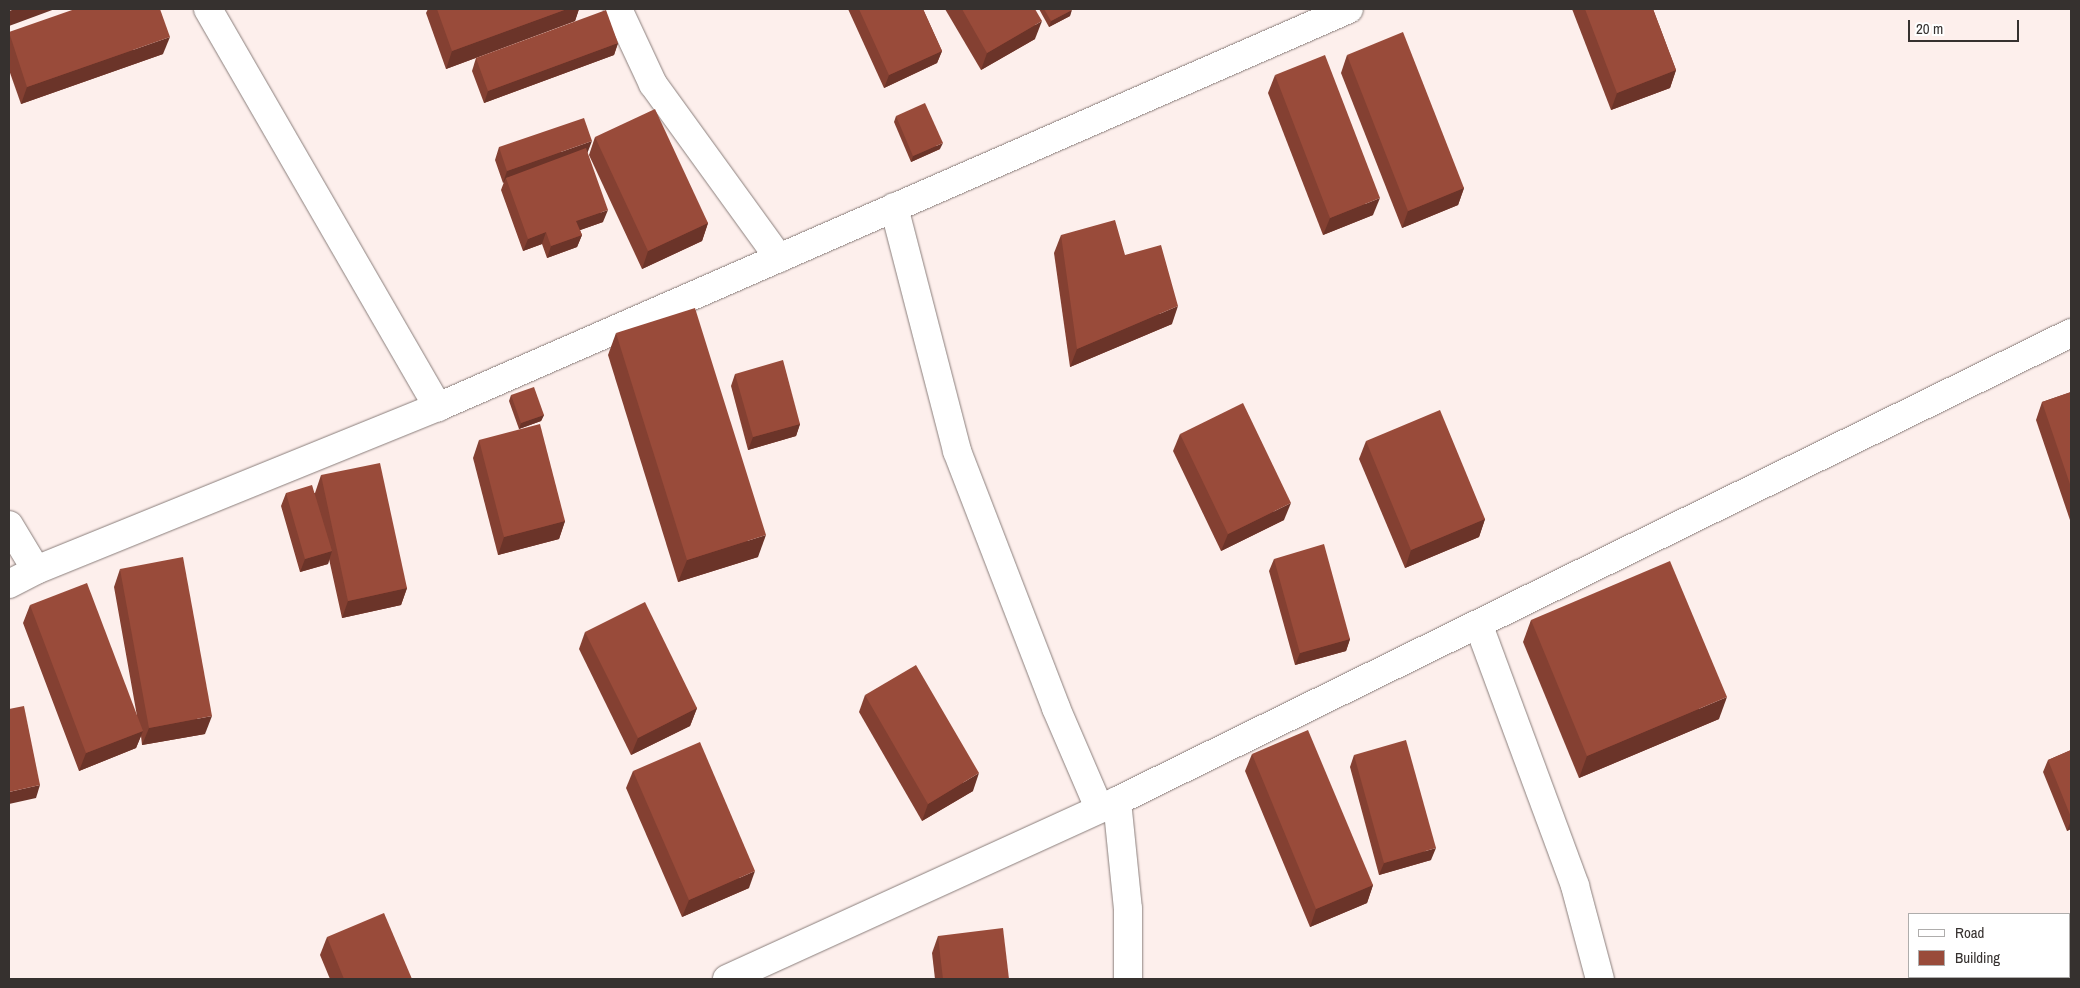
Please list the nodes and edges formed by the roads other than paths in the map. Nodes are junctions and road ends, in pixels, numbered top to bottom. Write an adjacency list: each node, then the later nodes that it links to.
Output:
1 (208, 9): 7 (street)
2 (618, 9): 5 (street)
3 (1349, 9): 4 (street)
4 (894, 207): 5 (street); 12 (street)
5 (779, 258): 7 (street)
6 (2071, 333): 11 (street)
7 (438, 407): 9 (street)
8 (9, 525): 9 (street)
9 (36, 570): 10 (street)
10 (9, 584)
11 (1479, 626): 12 (street); 15 (street)
12 (1108, 805): 13 (street); 14 (street)
13 (727, 979)
14 (1128, 979)
15 (1600, 979)

